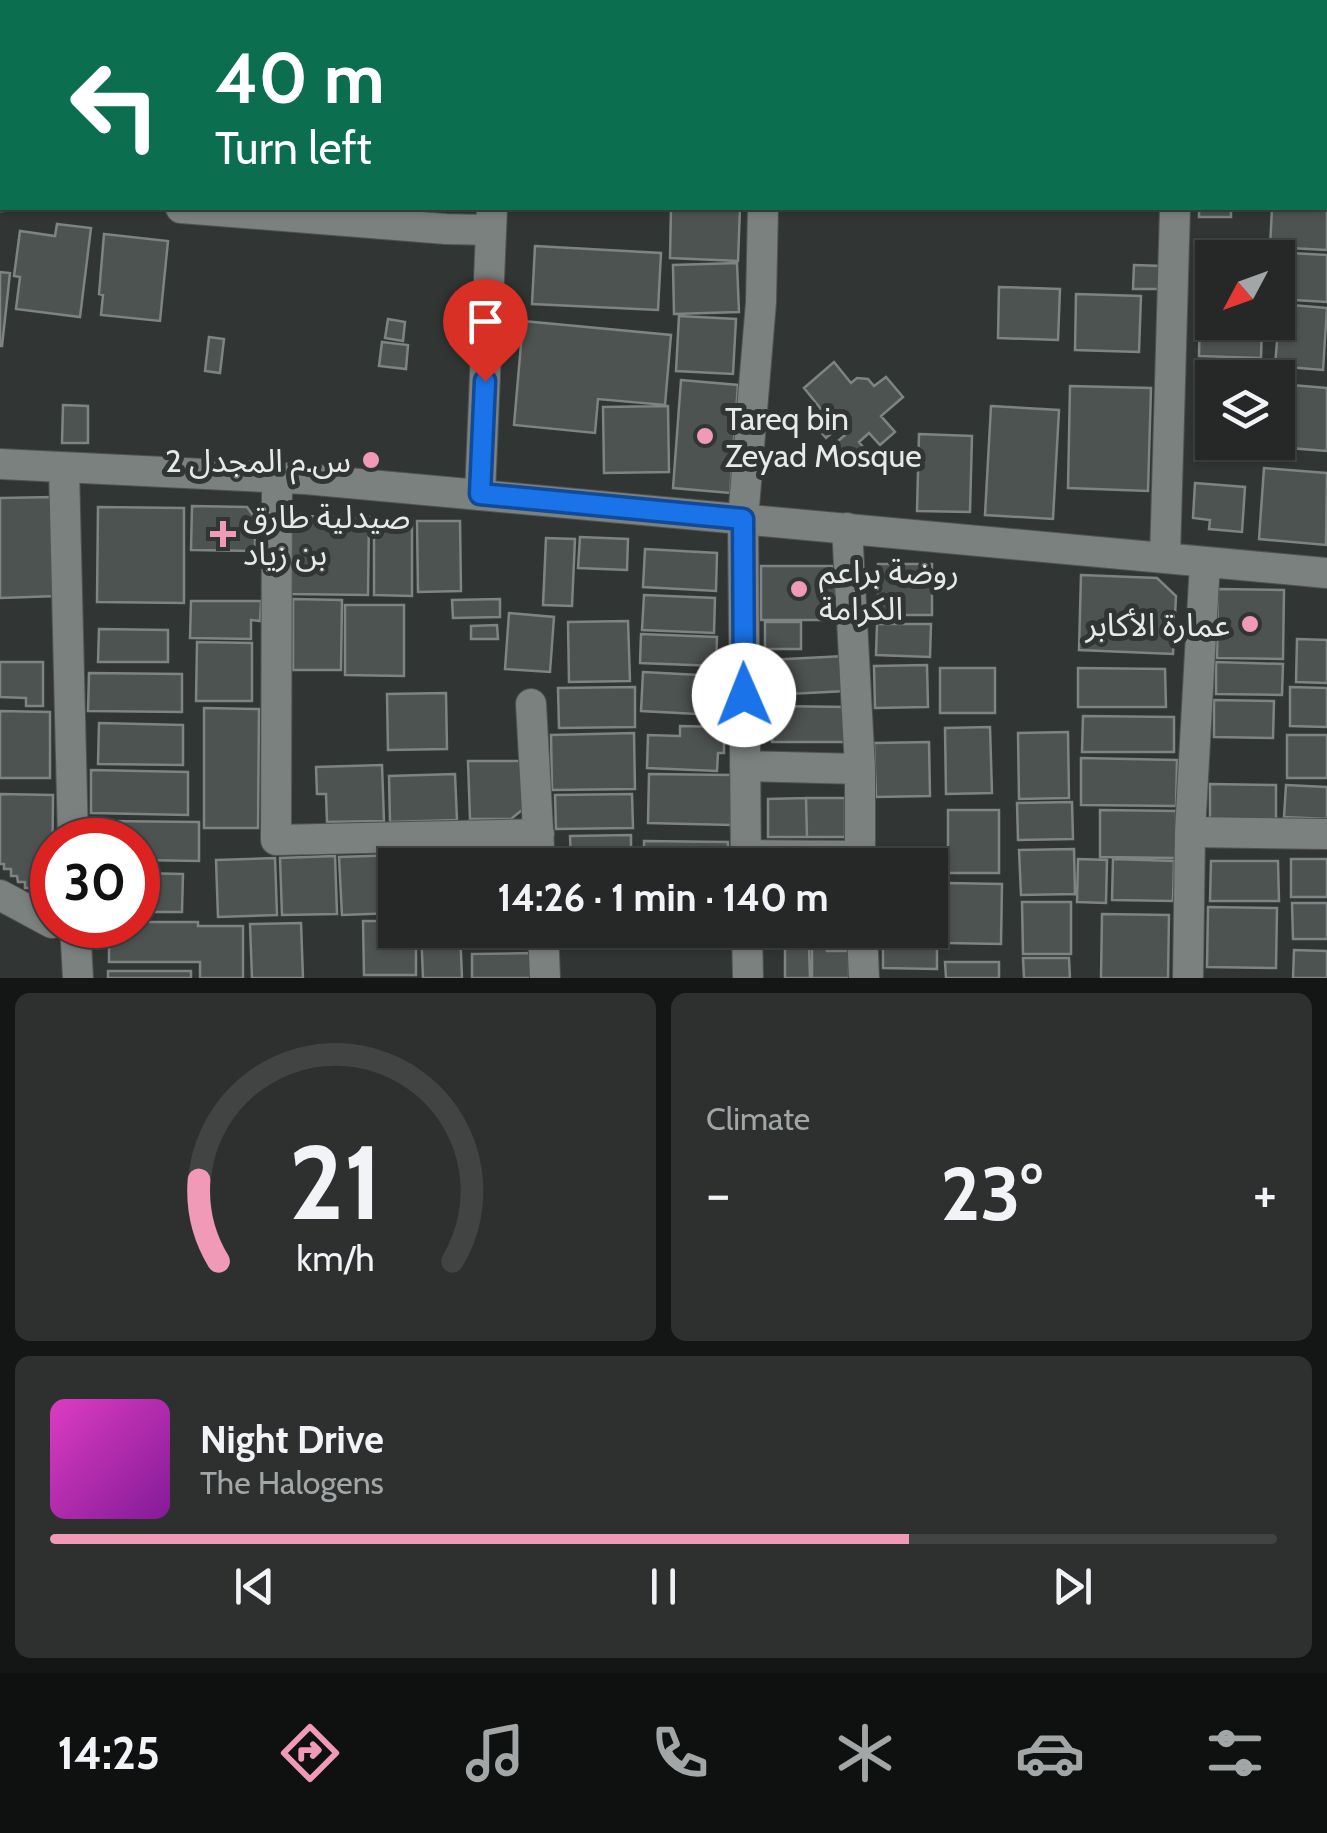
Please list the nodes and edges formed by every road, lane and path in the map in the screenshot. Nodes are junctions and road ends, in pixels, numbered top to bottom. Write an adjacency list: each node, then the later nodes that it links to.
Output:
1 (240, 210): 4 (street)
2 (763, 210): 9 (street)
3 (1174, 210): 11 (street)
4 (491, 219): 8 (street)
5 (0, 464): 6 (street)
6 (64, 468): 7 (street); 17 (street)
7 (278, 478): 8 (street); 19 (street)
8 (480, 494): 9 (street)
9 (743, 519): 10 (street); 15 (street)
10 (847, 528): 11 (street); 16 (street)
11 (1165, 558): 12 (street)
12 (1204, 562): 13 (street); 18 (street)
13 (1327, 573)
14 (531, 704): 19 (street)
15 (745, 766): 16 (street); 22 (street)
16 (860, 769): 23 (street)
17 (72, 818)
18 (1190, 832): 20 (street); 34 (street)
19 (539, 834): 21 (street)
20 (1327, 834)
21 (539, 848)
22 (746, 848)
23 (860, 848)
24 (0, 895): 25 (street)
25 (30, 910)
26 (70, 948): 30 (street)
27 (544, 948): 31 (street)
28 (747, 948): 32 (street)
29 (863, 948): 33 (street)
30 (78, 978)
31 (545, 978)
32 (748, 978)
33 (864, 978)
34 (1188, 978)

